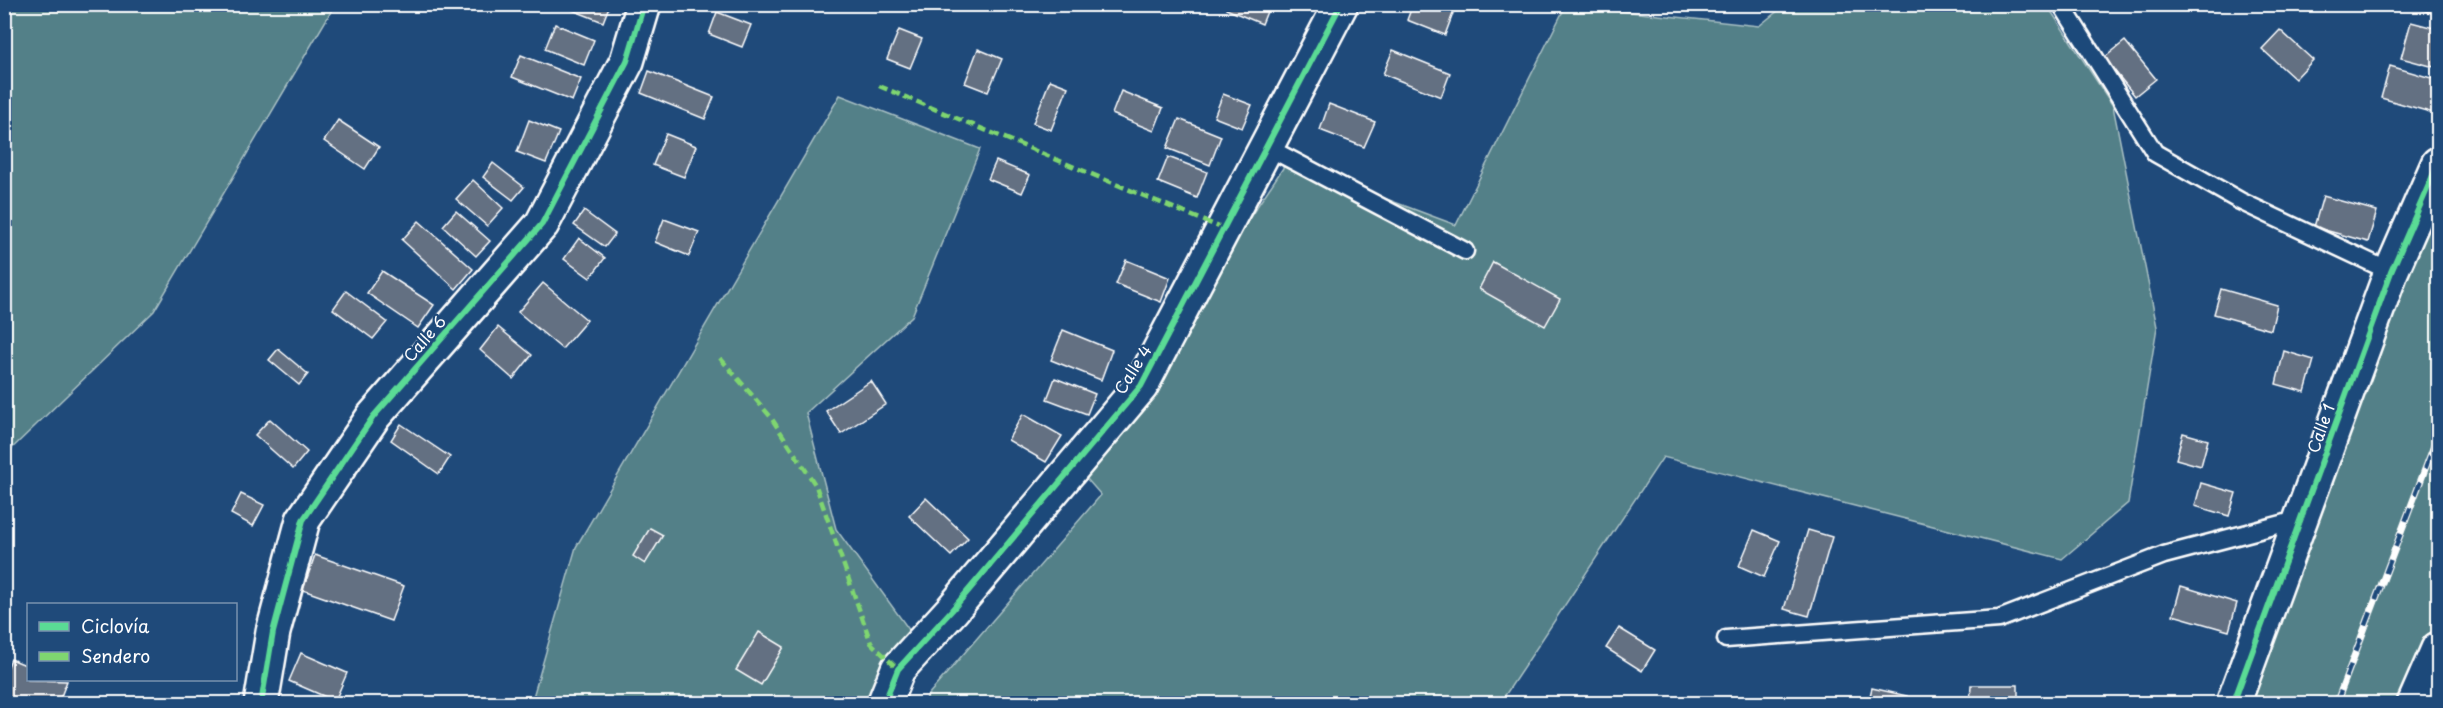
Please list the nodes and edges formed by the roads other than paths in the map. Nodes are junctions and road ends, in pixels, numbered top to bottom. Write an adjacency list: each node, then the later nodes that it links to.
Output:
1 (644, 4): 11 (street, Calle 6)
2 (1341, 4): 4 (street, Calle 4)
3 (2061, 4): 7 (lane)
4 (1267, 147): 6 (lane); 12 (street, Calle 4)
5 (2439, 164): 7 (street, Calle 1)
6 (1465, 251)
7 (2391, 272): 8 (street, Calle 1)
8 (2301, 519): 9 (lane); 13 (street, Calle 1)
9 (1726, 639)
10 (2439, 650): 14 (street)
11 (261, 704)
12 (884, 704)
13 (2233, 704)
14 (2414, 704)

